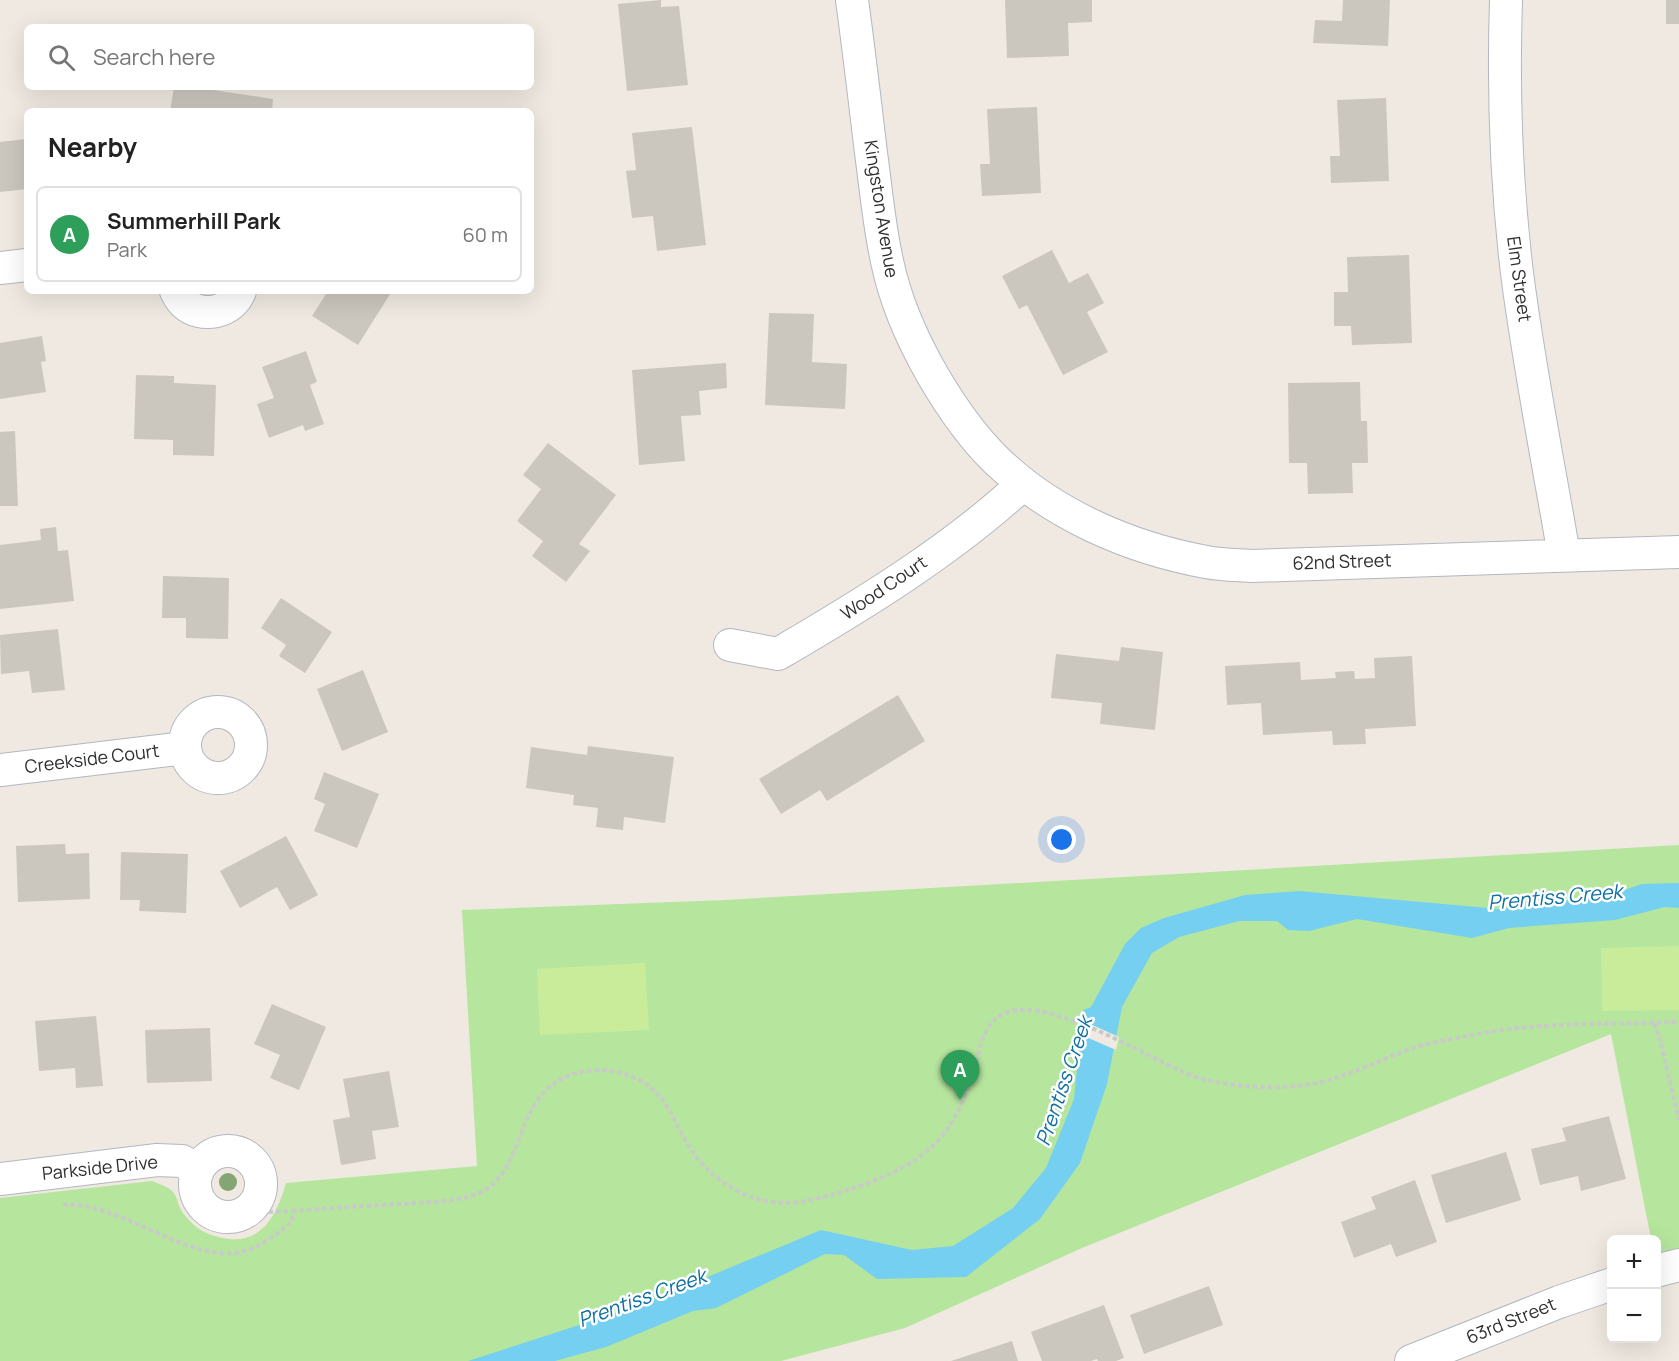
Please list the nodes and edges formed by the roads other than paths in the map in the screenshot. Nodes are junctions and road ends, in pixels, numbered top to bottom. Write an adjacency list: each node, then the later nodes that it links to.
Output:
1 (852, 0): 7 (street, Kingston Avenue)
2 (1506, 0): 9 (street, Elm Street)
3 (24, 266): 4 (street)
4 (0, 268)
5 (178, 294): 6 (street)
6 (239, 294)
7 (1023, 484): 9 (street, 62nd Street); 10 (street, Wood Court)
8 (1679, 552): 9 (street, 62nd Street)
9 (1564, 555)
10 (730, 645)
11 (185, 748): 12 (street, Creekside Court)
12 (0, 770)
13 (198, 1170): 13 (street); 14 (street, Parkside Drive)
14 (0, 1179)
15 (1679, 1265): 16 (street)
16 (1661, 1270)
17 (1607, 1285): 18 (street, 63rd Street)
18 (1411, 1361)

